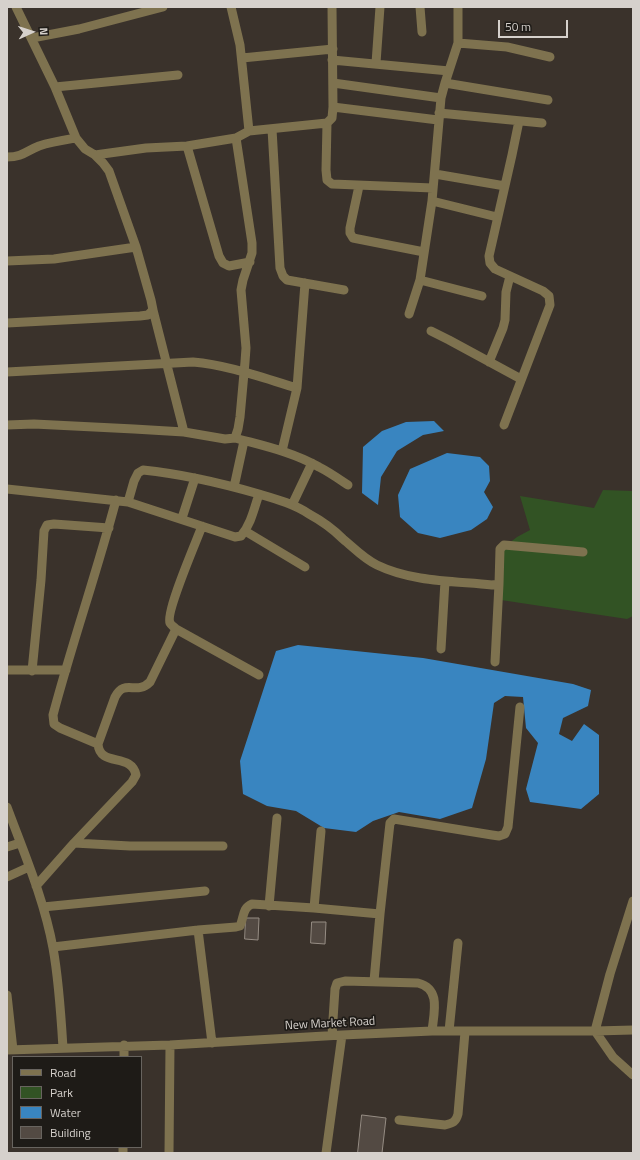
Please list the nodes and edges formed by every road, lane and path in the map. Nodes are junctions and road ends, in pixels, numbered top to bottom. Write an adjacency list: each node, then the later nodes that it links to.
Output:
1 (16, 7): 9 (street)
2 (163, 7): 9 (street)
3 (231, 7): 13 (street)
4 (332, 7): 11 (street)
5 (380, 7): 15 (street)
6 (420, 7): 8 (street)
7 (458, 7): 10 (street)
8 (422, 32)
9 (32, 38): 20 (street)
10 (458, 43): 12 (street); 16 (street)
11 (332, 49): 13 (street); 14 (street)
12 (550, 57)
13 (242, 58): 29 (street)
14 (332, 60): 15 (street); 18 (street)
15 (376, 63): 16 (street)
16 (449, 71): 19 (street)
17 (178, 76): 20 (street)
18 (333, 83): 21 (street); 23 (street)
19 (445, 83): 21 (street); 22 (street)
20 (55, 87): 30 (street)
21 (441, 98): 24 (street)
22 (548, 100)
23 (333, 107): 24 (street); 26 (street)
24 (439, 116): 25 (street); 35 (street)
25 (519, 121): 27 (street); 37 (street)
26 (327, 123): 28 (street); 36 (street)
27 (542, 123)
28 (272, 129): 29 (street); 47 (street)
29 (249, 132): 31 (street)
30 (76, 138): 33 (street); 34 (street)
31 (236, 138): 32 (street); 44 (street)
32 (187, 146): 33 (street); 44 (street)
33 (95, 155): 41 (street)
34 (7, 157)
35 (434, 174): 37 (street); 38 (street)
36 (359, 186): 38 (street); 42 (street)
37 (505, 186): 40 (street)
38 (433, 188): 39 (street)
39 (432, 201): 40 (street); 42 (street)
40 (497, 217): 45 (street)
41 (136, 247): 43 (street); 50 (street)
42 (424, 252): 46 (street)
43 (7, 261)
44 (250, 262): 57 (street)
45 (510, 276): 54 (street); 58 (street)
46 (420, 280): 49 (street); 51 (street)
47 (305, 283): 48 (street); 59 (street)
48 (344, 290)
49 (482, 296)
50 (153, 310): 52 (street); 55 (street)
51 (409, 314)
52 (7, 323)
53 (430, 331): 54 (street)
54 (489, 362): 58 (street)
55 (167, 363): 56 (street); 57 (street); 62 (street)
56 (7, 372)
57 (244, 372): 59 (street); 63 (street)
58 (522, 379): 61 (street)
59 (297, 388): 64 (street)
60 (7, 425): 62 (street)
61 (504, 426)
62 (184, 432): 63 (street)
63 (239, 440): 64 (street); 68 (street)
64 (282, 451): 65 (street)
65 (312, 463): 67 (street); 73 (street)
66 (195, 478): 68 (street); 72 (street); 74 (street)
67 (348, 485)
68 (234, 486): 70 (street)
69 (7, 489): 71 (street)
70 (259, 494): 73 (street); 77 (street)
71 (116, 500): 72 (street); 76 (street)
72 (128, 502): 74 (street)
73 (292, 505): 80 (street)
74 (182, 518): 75 (street)
75 (202, 526): 77 (street); 82 (street)
76 (109, 528): 86 (street); 87 (street)
77 (245, 531): 79 (street)
78 (583, 552): 81 (street)
79 (305, 568)
80 (445, 581): 81 (street); 83 (street)
81 (499, 584): 84 (street)
82 (176, 629): 88 (street); 90 (street)
83 (441, 649)
84 (495, 662)
85 (7, 670): 87 (street)
86 (66, 670): 87 (street); 90 (street)
87 (32, 671)
88 (259, 676)
89 (520, 707): 106 (street)
90 (98, 744): 95 (street)
91 (7, 807): 94 (street)
92 (277, 818): 103 (street)
93 (320, 831): 105 (street)
94 (20, 843): 97 (street); 98 (street)
95 (74, 843): 96 (street); 100 (street)
96 (223, 846)
97 (7, 847)
98 (29, 867): 99 (street); 100 (street)
99 (7, 878)
100 (36, 886): 104 (street)
101 (205, 891): 104 (street)
102 (633, 901): 114 (street)
103 (269, 906): 105 (street); 107 (street)
104 (43, 907): 109 (street)
105 (314, 908): 106 (street)
106 (380, 914): 110 (street)
107 (198, 930): 109 (street); 119 (street)
108 (458, 943): 115 (street)
109 (53, 947): 122 (street)
110 (374, 981): 113 (street); 117 (street)
111 (7, 996): 123 (street)
112 (633, 1030): 114 (street, New Market Road)
113 (432, 1031): 115 (street, New Market Road); 118 (street, New Market Road)
114 (595, 1031): 116 (street, New Market Road); 125 (street)
115 (449, 1032): 116 (street, New Market Road)
116 (465, 1032): 126 (street)
117 (332, 1035): 118 (street, New Market Road); 119 (street, New Market Road)
118 (342, 1035): 128 (street)
119 (212, 1043): 121 (street, New Market Road)
120 (124, 1045): 121 (street, New Market Road); 122 (street, New Market Road); 124 (street)
121 (170, 1045): 127 (street)
122 (64, 1048): 123 (street, New Market Road)
123 (10, 1050)
124 (124, 1056)
125 (633, 1076)
126 (398, 1120)
127 (169, 1153)
128 (326, 1153)

